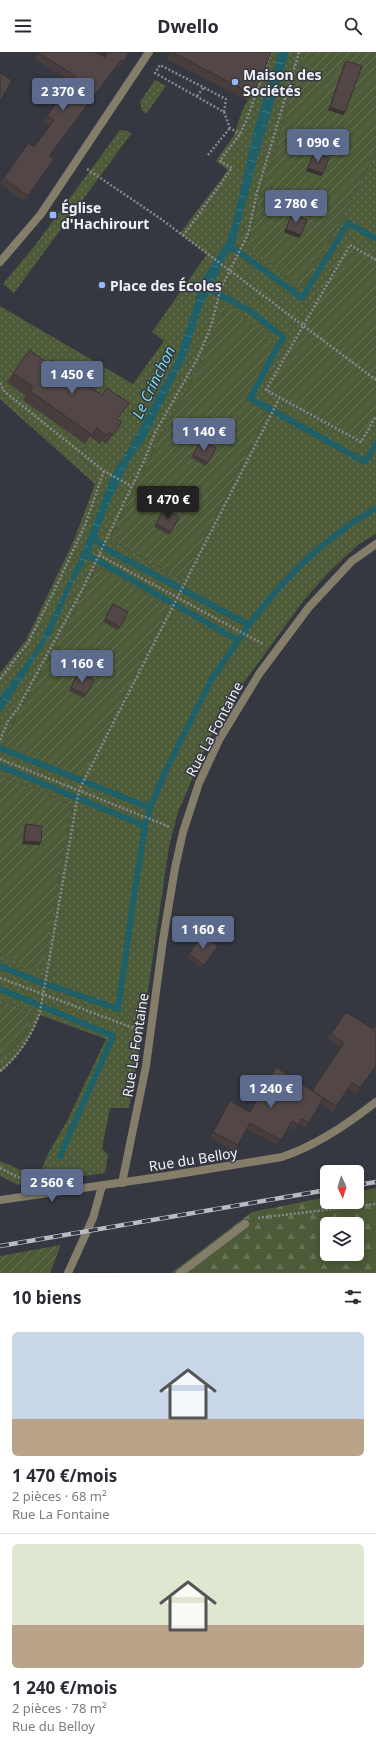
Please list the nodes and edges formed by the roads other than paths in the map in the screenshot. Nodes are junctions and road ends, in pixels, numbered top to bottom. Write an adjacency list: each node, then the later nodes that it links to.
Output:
1 (149, 52): 2 (street)
2 (0, 262)
3 (376, 544): 5 (street, Rue La Fontaine)
4 (376, 1102): 5 (street, Rue du Belloy)
5 (122, 1183): 6 (street, Rue du Belloy)
6 (102, 1186): 7 (street, Rue du Belloy); 9 (street)
7 (0, 1200)
8 (245, 1224): 10 (street)
9 (68, 1273)
10 (180, 1273)

